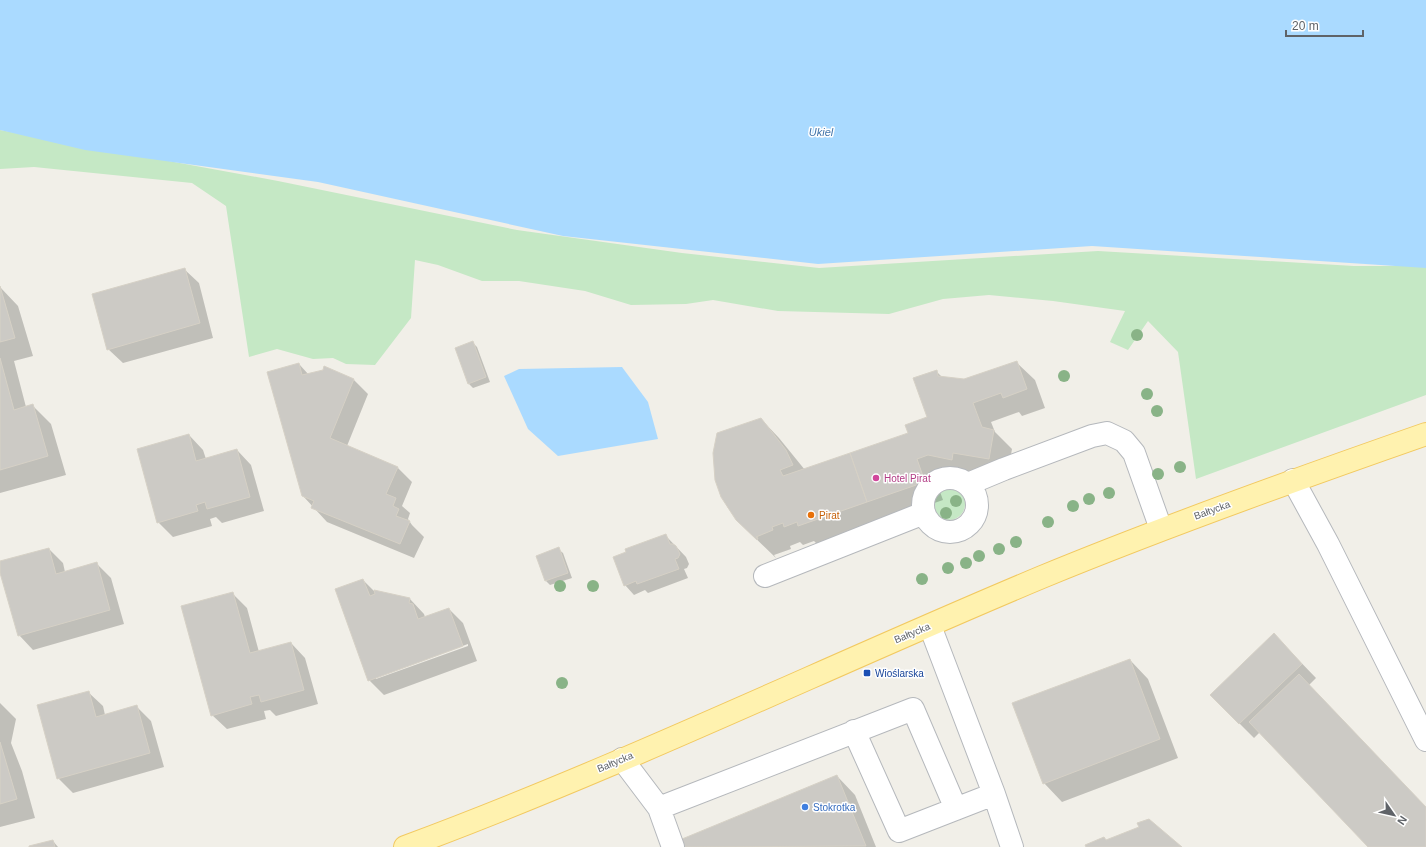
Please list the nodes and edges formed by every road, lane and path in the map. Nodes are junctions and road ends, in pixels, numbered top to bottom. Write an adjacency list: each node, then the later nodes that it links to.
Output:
1 (1426, 434): 2 (main road, Bałtycka)
2 (1293, 480): 5 (main road, Bałtycka); 9 (street)
3 (968, 484): 4 (street); 4 (street); 5 (street)
4 (924, 513): 6 (street)
5 (1161, 529): 7 (main road, Bałtycka)
6 (765, 576)
7 (930, 626): 10 (main road, Bałtycka); 11 (street)
8 (854, 732): 12 (street); 13 (street); 13 (street)
9 (1426, 740)
10 (622, 759): 12 (street); 14 (main road, Bałtycka)
11 (994, 794): 13 (street); 16 (street)
12 (659, 808): 15 (street)
13 (956, 809)
14 (405, 847)
15 (673, 847)
16 (1012, 847)

